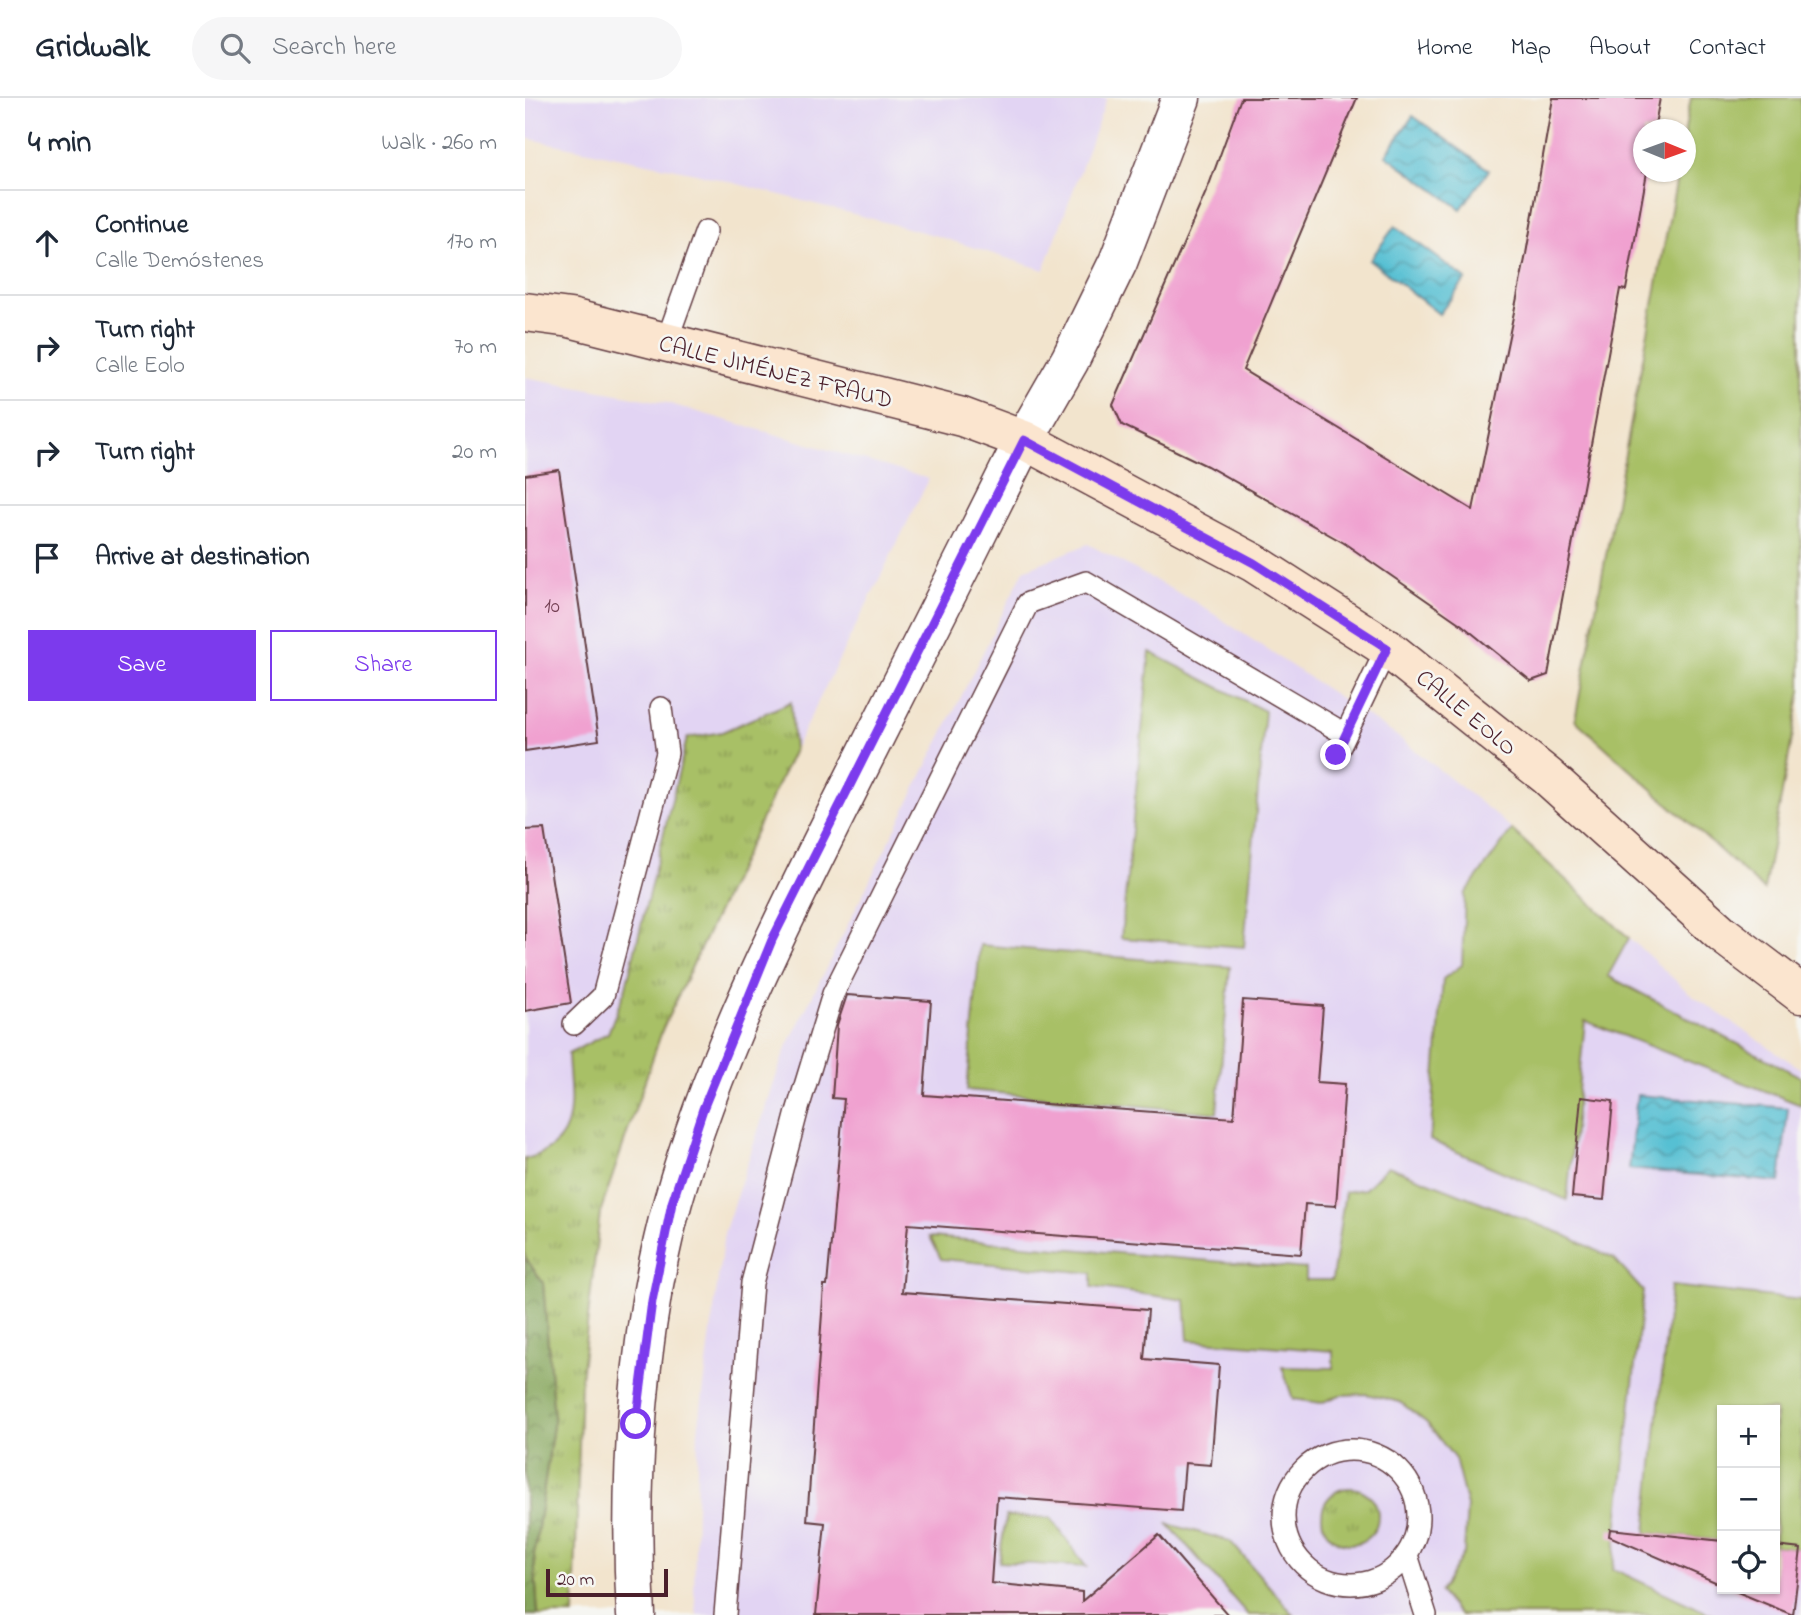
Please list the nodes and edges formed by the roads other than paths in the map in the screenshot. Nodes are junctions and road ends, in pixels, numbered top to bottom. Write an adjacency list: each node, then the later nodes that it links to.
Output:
1 (1181, 98): 5 (street)
2 (706, 231): 4 (lane)
3 (525, 312): 4 (main road, CALLE JIMÉNEZ FRAUD)
4 (666, 343): 5 (main road, CALLE JIMÉNEZ FRAUD)
5 (1024, 440): 6 (main road, CALLE EOLO); 13 (street)
6 (1387, 648): 8 (lane); 10 (main road, CALLE EOLO)
7 (661, 708): 11 (lane)
8 (1345, 734): 9 (lane); 14 (lane)
9 (1336, 755)
10 (1801, 994)
11 (574, 1024)
12 (1407, 1555): 12 (lane); 15 (lane)
13 (636, 1615)
14 (725, 1615)
15 (1426, 1615)

